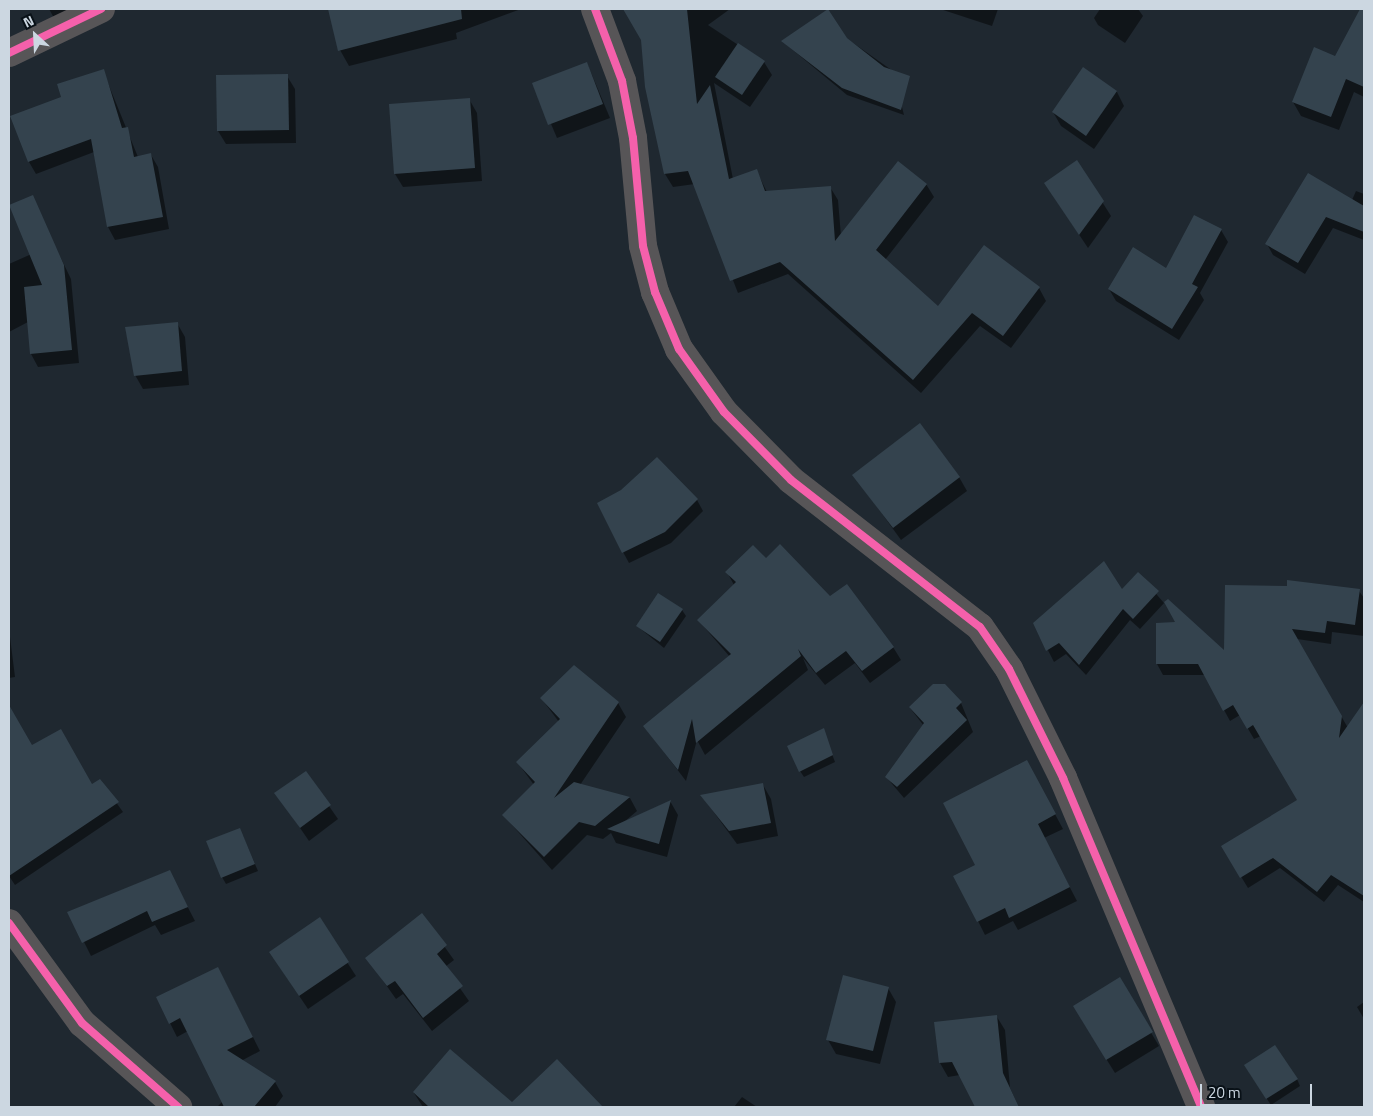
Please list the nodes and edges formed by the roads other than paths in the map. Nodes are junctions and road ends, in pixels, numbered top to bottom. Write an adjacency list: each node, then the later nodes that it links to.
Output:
1 (101, 9): 3 (street)
2 (595, 9): 6 (street)
3 (9, 53)
4 (9, 923): 5 (street)
5 (178, 1107)
6 (1201, 1107)

